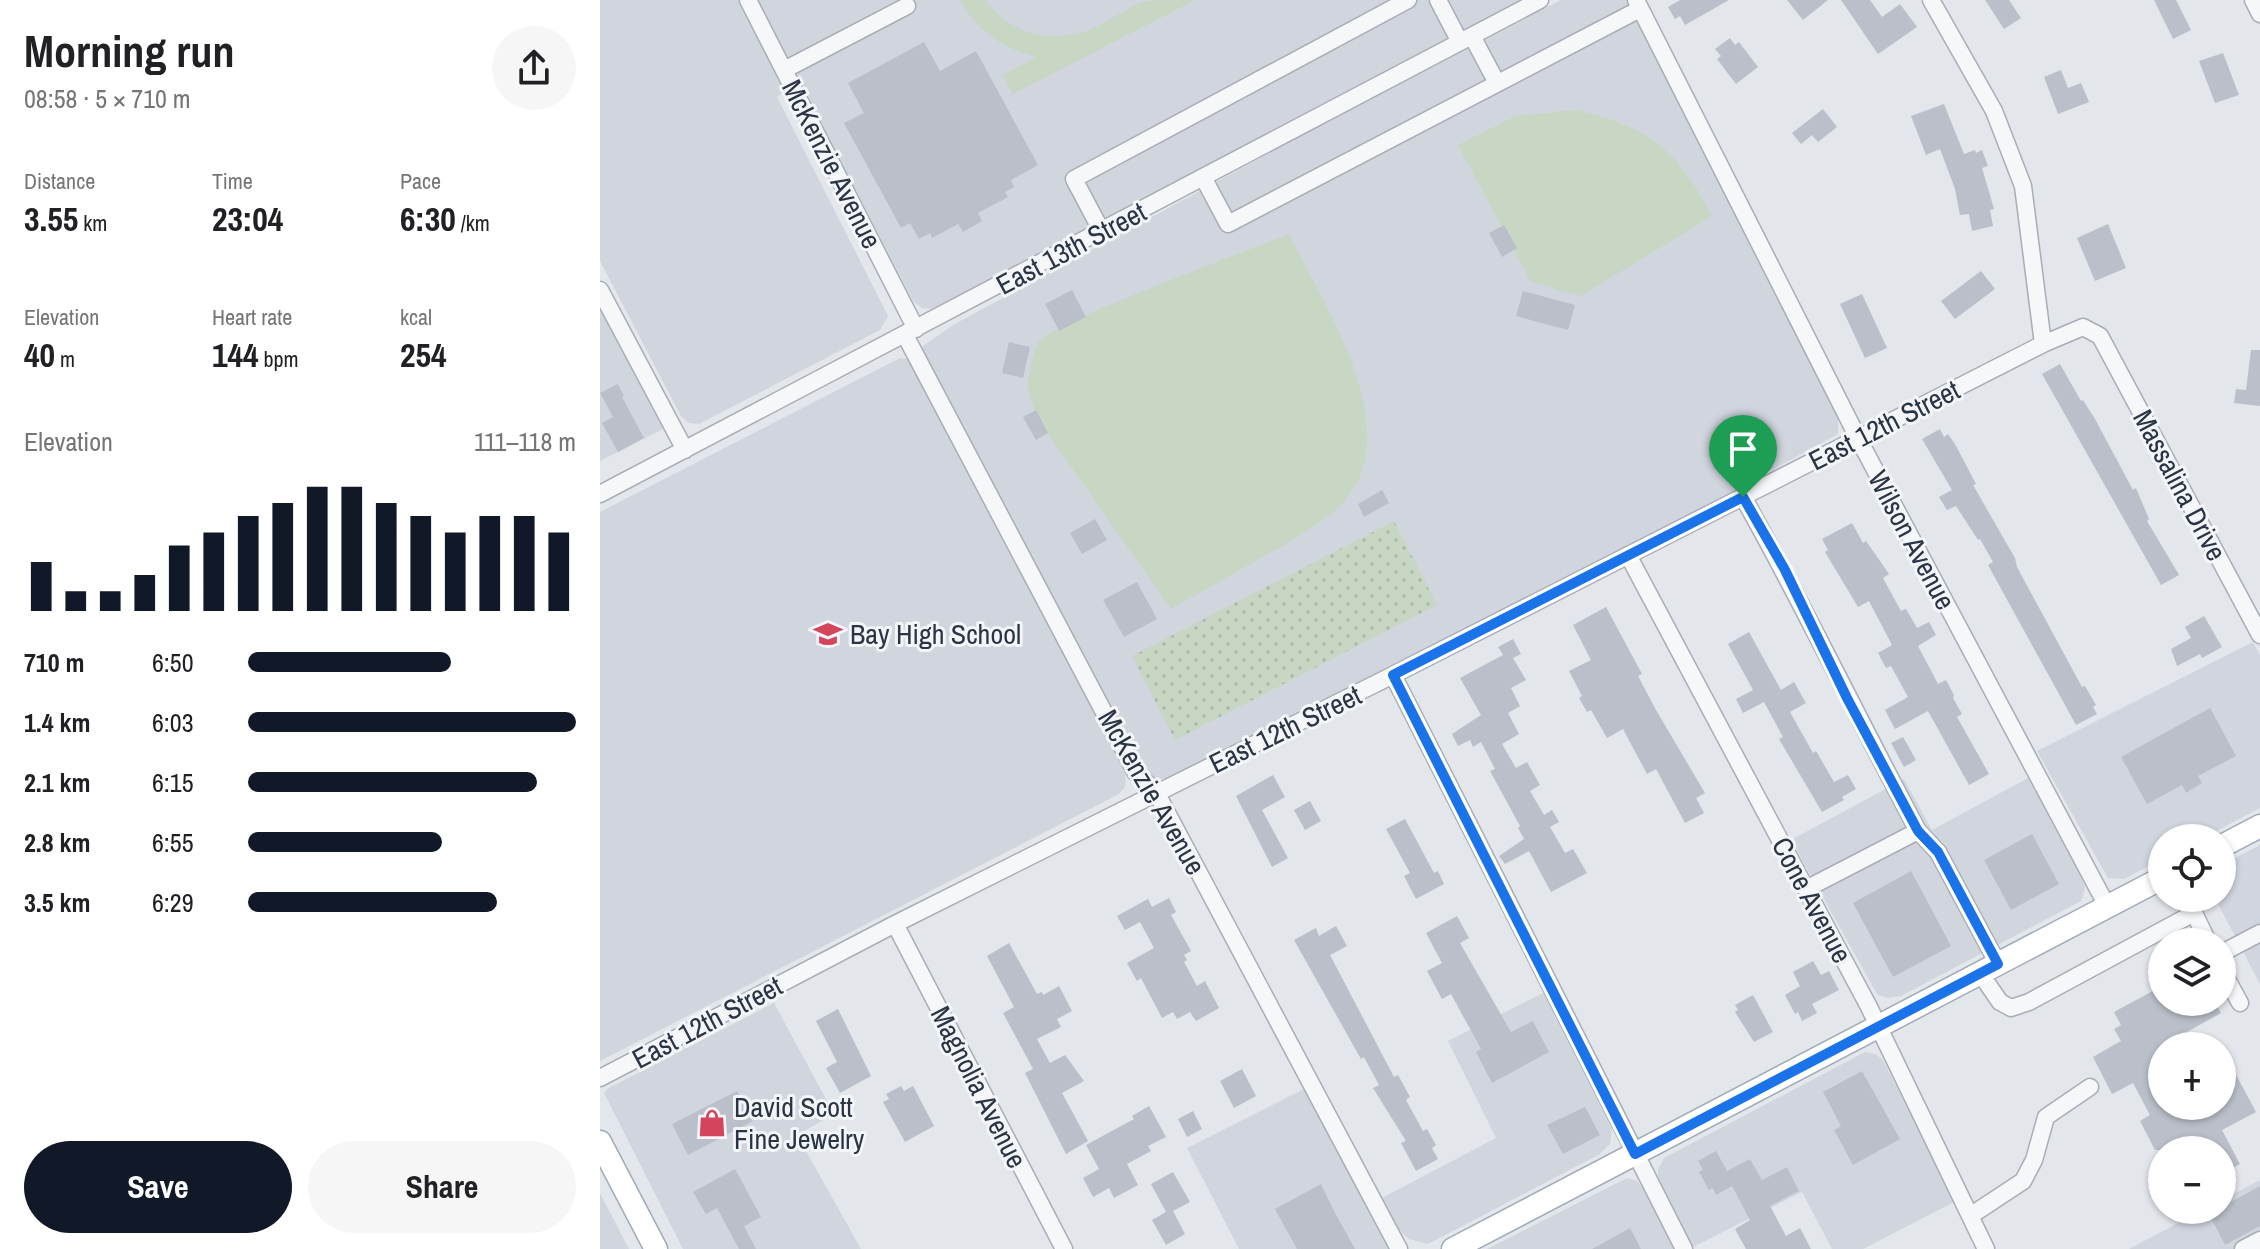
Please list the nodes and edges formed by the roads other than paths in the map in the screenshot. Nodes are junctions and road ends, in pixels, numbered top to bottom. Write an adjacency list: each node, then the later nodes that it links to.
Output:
1 (748, 0): 11 (street, McKenzie Avenue)
2 (1408, 0): 14 (street)
3 (1438, 0): 10 (street)
4 (1540, 0): 10 (street, East 13th Street)
5 (1931, 0): 18 (street)
6 (2253, 0): 9 (street)
7 (1638, 4): 12 (street); 19 (street, Wilson Avenue)
8 (907, 6): 11 (street)
9 (2260, 14)
10 (1466, 39): 12 (street); 13 (street, East 13th Street)
11 (784, 70): 16 (street, McKenzie Avenue)
12 (1497, 83): 13 (street)
13 (1203, 177): 14 (street, East 13th Street)
14 (1102, 232): 16 (street, East 13th Street)
15 (600, 290): 20 (street)
16 (911, 332): 20 (street, East 13th Street); 26 (street, McKenzie Avenue)
17 (2100, 336): 18 (street, East 12th Street); 24 (street, Massalina Drive)
18 (2043, 344): 19 (street, East 12th Street)
19 (1858, 438): 22 (street, East 12th Street); 32 (street, Wilson Avenue)
20 (685, 450): 21 (street, East 13th Street)
21 (600, 494)
22 (1743, 497): 23 (street, East 12th Street); 28 (street)
23 (1628, 555): 25 (street, East 12th Street); 31 (street, Cone Avenue)
24 (2260, 635)
25 (1393, 675): 26 (street, East 12th Street); 44 (street)
26 (1156, 792): 34 (street, East 12th Street); 49 (street, McKenzie Avenue)
27 (2260, 826): 29 (main road)
28 (1918, 831): 31 (street); 37 (street)
29 (2236, 839)
30 (2148, 885): 32 (main road)
31 (1806, 889): 40 (street, Cone Avenue)
32 (2107, 906): 37 (main road)
33 (2180, 912): 37 (street)
34 (895, 924): 41 (street, East 12th Street); 48 (street, Magnolia Avenue)
35 (2260, 933): 36 (street)
36 (2236, 946)
37 (1989, 968): 40 (main road)
38 (2236, 996): 39 (street)
39 (2240, 1003)
40 (1878, 1026): 44 (main road); 45 (street, Cone Avenue)
41 (600, 1078)
42 (2090, 1087): 45 (street)
43 (600, 1142): 47 (main road)
44 (1635, 1154): 50 (main road); 51 (street)
45 (1970, 1216): 52 (street, Cone Avenue)
46 (2260, 1240): 53 (street)
47 (656, 1249)
48 (1064, 1249)
49 (1399, 1249)
50 (1453, 1249)
51 (1684, 1249)
52 (1986, 1249)
53 (2243, 1249)

